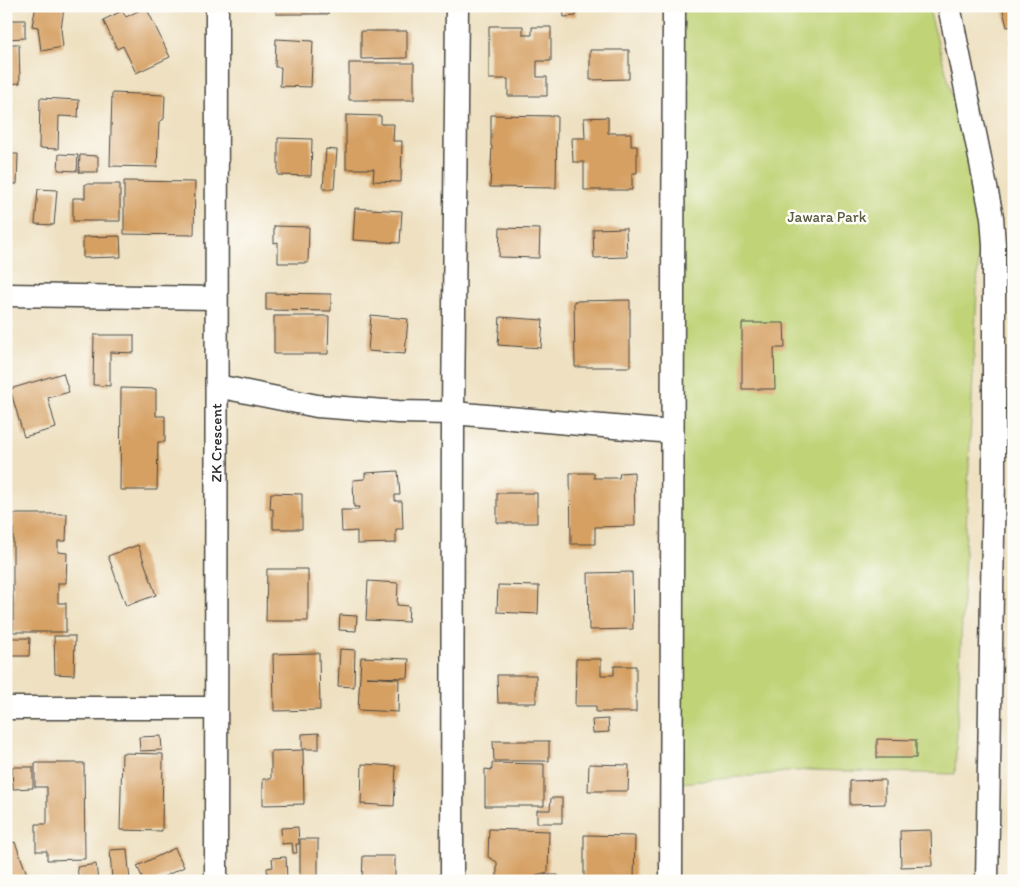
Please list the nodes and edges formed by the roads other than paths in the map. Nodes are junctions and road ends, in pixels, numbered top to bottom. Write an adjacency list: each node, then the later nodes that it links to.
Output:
1 (217, 6): 6 (street, ZK Crescent)
2 (457, 6): 8 (street)
3 (674, 6): 9 (street)
4 (949, 6): 10 (street)
5 (6, 296): 6 (street)
6 (216, 298): 7 (street, ZK Crescent)
7 (217, 386): 8 (street); 12 (street, ZK Crescent)
8 (453, 413): 9 (street); 14 (street)
9 (672, 432): 15 (street)
10 (1004, 475): 16 (street)
11 (6, 708): 12 (street)
12 (215, 708): 13 (street, ZK Crescent)
13 (216, 881)
14 (452, 881)
15 (671, 881)
16 (987, 881)

